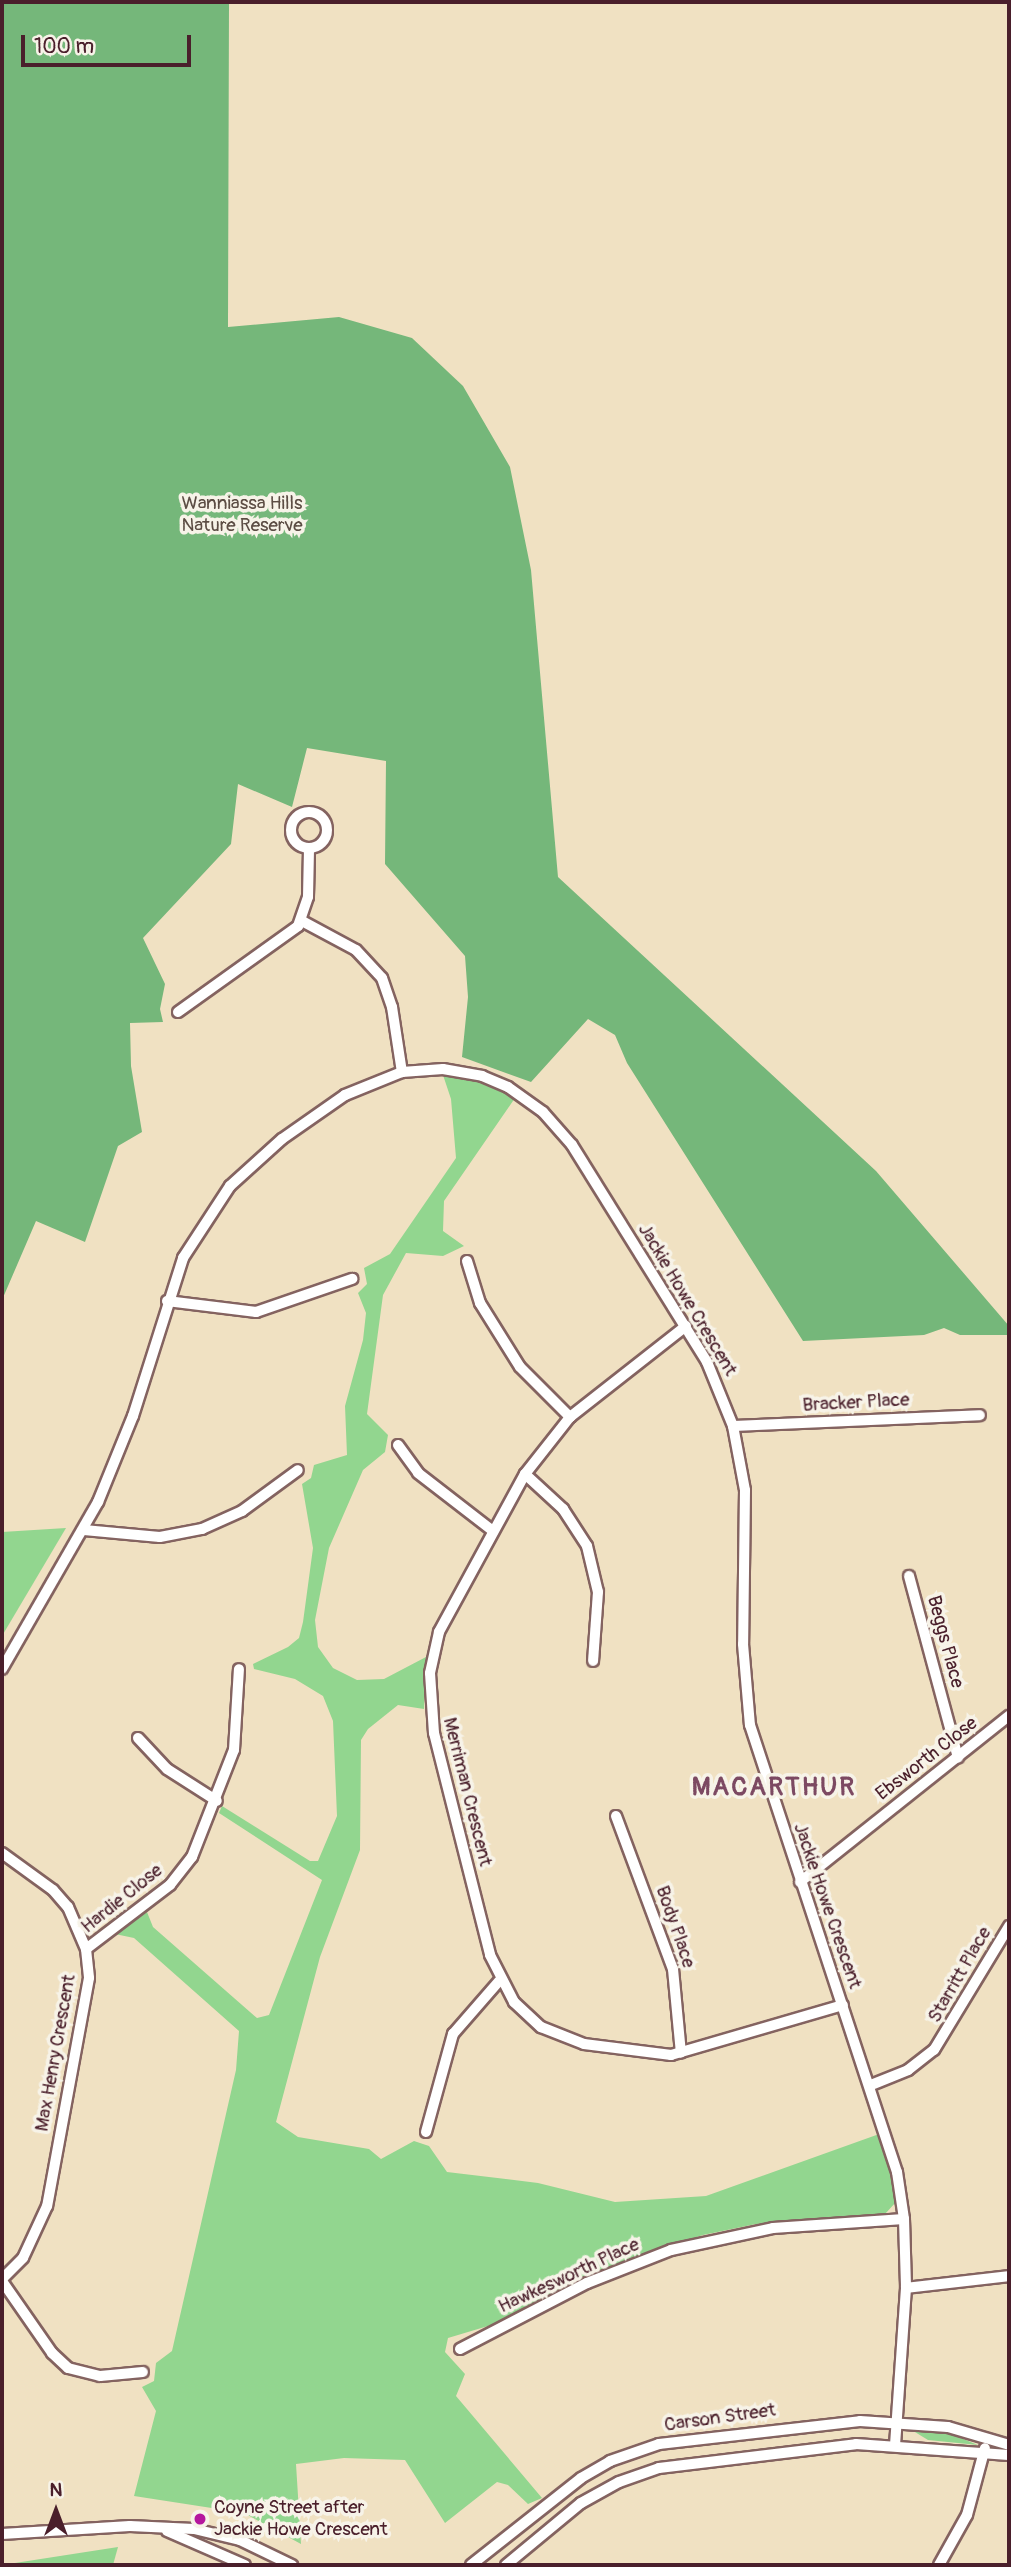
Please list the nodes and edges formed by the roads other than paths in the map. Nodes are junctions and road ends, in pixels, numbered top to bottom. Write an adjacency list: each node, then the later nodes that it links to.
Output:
1 (309, 849): 2 (street)
2 (302, 921): 3 (street); 4 (street)
3 (178, 1012)
4 (402, 1072): 7 (street, Jackie Howe Crescent); 8 (street, Jackie Howe Crescent)
5 (467, 1261): 10 (street)
6 (352, 1279): 7 (street)
7 (167, 1301): 15 (street, Jackie Howe Crescent)
8 (686, 1326): 10 (street, Merriman Crescent); 11 (street, Jackie Howe Crescent)
9 (980, 1415): 11 (street, Bracker Place)
10 (570, 1417): 14 (street, Merriman Crescent)
11 (733, 1426): 27 (street, Jackie Howe Crescent)
12 (398, 1445): 16 (street)
13 (298, 1469): 15 (street)
14 (525, 1474): 16 (street, Merriman Crescent); 18 (street)
15 (84, 1530): 19 (street, Jackie Howe Crescent)
16 (493, 1531): 30 (street, Merriman Crescent)
17 (909, 1576): 23 (street, Beggs Place)
18 (593, 1661)
19 (2, 1669)
20 (239, 1669): 24 (street, Hardie Close)
21 (1009, 1716): 23 (street, Ebsworth Close)
22 (138, 1738): 24 (street)
23 (958, 1757): 27 (street, Ebsworth Close)
24 (216, 1801): 29 (street, Hardie Close)
25 (616, 1816): 32 (street, Body Place)
26 (2, 1853): 29 (street, Max Henry Crescent)
27 (800, 1882): 31 (street, Jackie Howe Crescent)
28 (1009, 1926): 33 (street, Starritt Place)
29 (86, 1949): 37 (street, Max Henry Crescent)
30 (499, 1981): 32 (street, Merriman Crescent); 34 (street)
31 (843, 2005): 32 (street, Merriman Crescent); 33 (street, Jackie Howe Crescent)
32 (681, 2053)
33 (871, 2085): 35 (street, Jackie Howe Crescent)
34 (426, 2132)
35 (904, 2219): 38 (street, Jackie Howe Crescent); 39 (street, Hawkesworth Place)
36 (1009, 2276): 38 (street)
37 (2, 2280): 40 (street)
38 (905, 2288): 41 (street, Jackie Howe Crescent)
39 (460, 2349)
40 (143, 2372)
41 (896, 2422): 42 (street, Carson Street); 43 (street, Jackie Howe Crescent); 51 (street, Carson Street)
42 (987, 2438): 44 (street, Carson Street); 45 (street)
43 (895, 2444): 45 (street, Carson Street); 52 (street, Carson Street)
44 (1009, 2445)
45 (984, 2452): 46 (street, Carson Street); 53 (street)
46 (1009, 2455)
47 (164, 2530): 48 (street); 49 (street); 50 (street)
48 (2, 2534)
49 (245, 2565)
50 (292, 2565)
51 (471, 2565)
52 (506, 2565)
53 (939, 2565)

